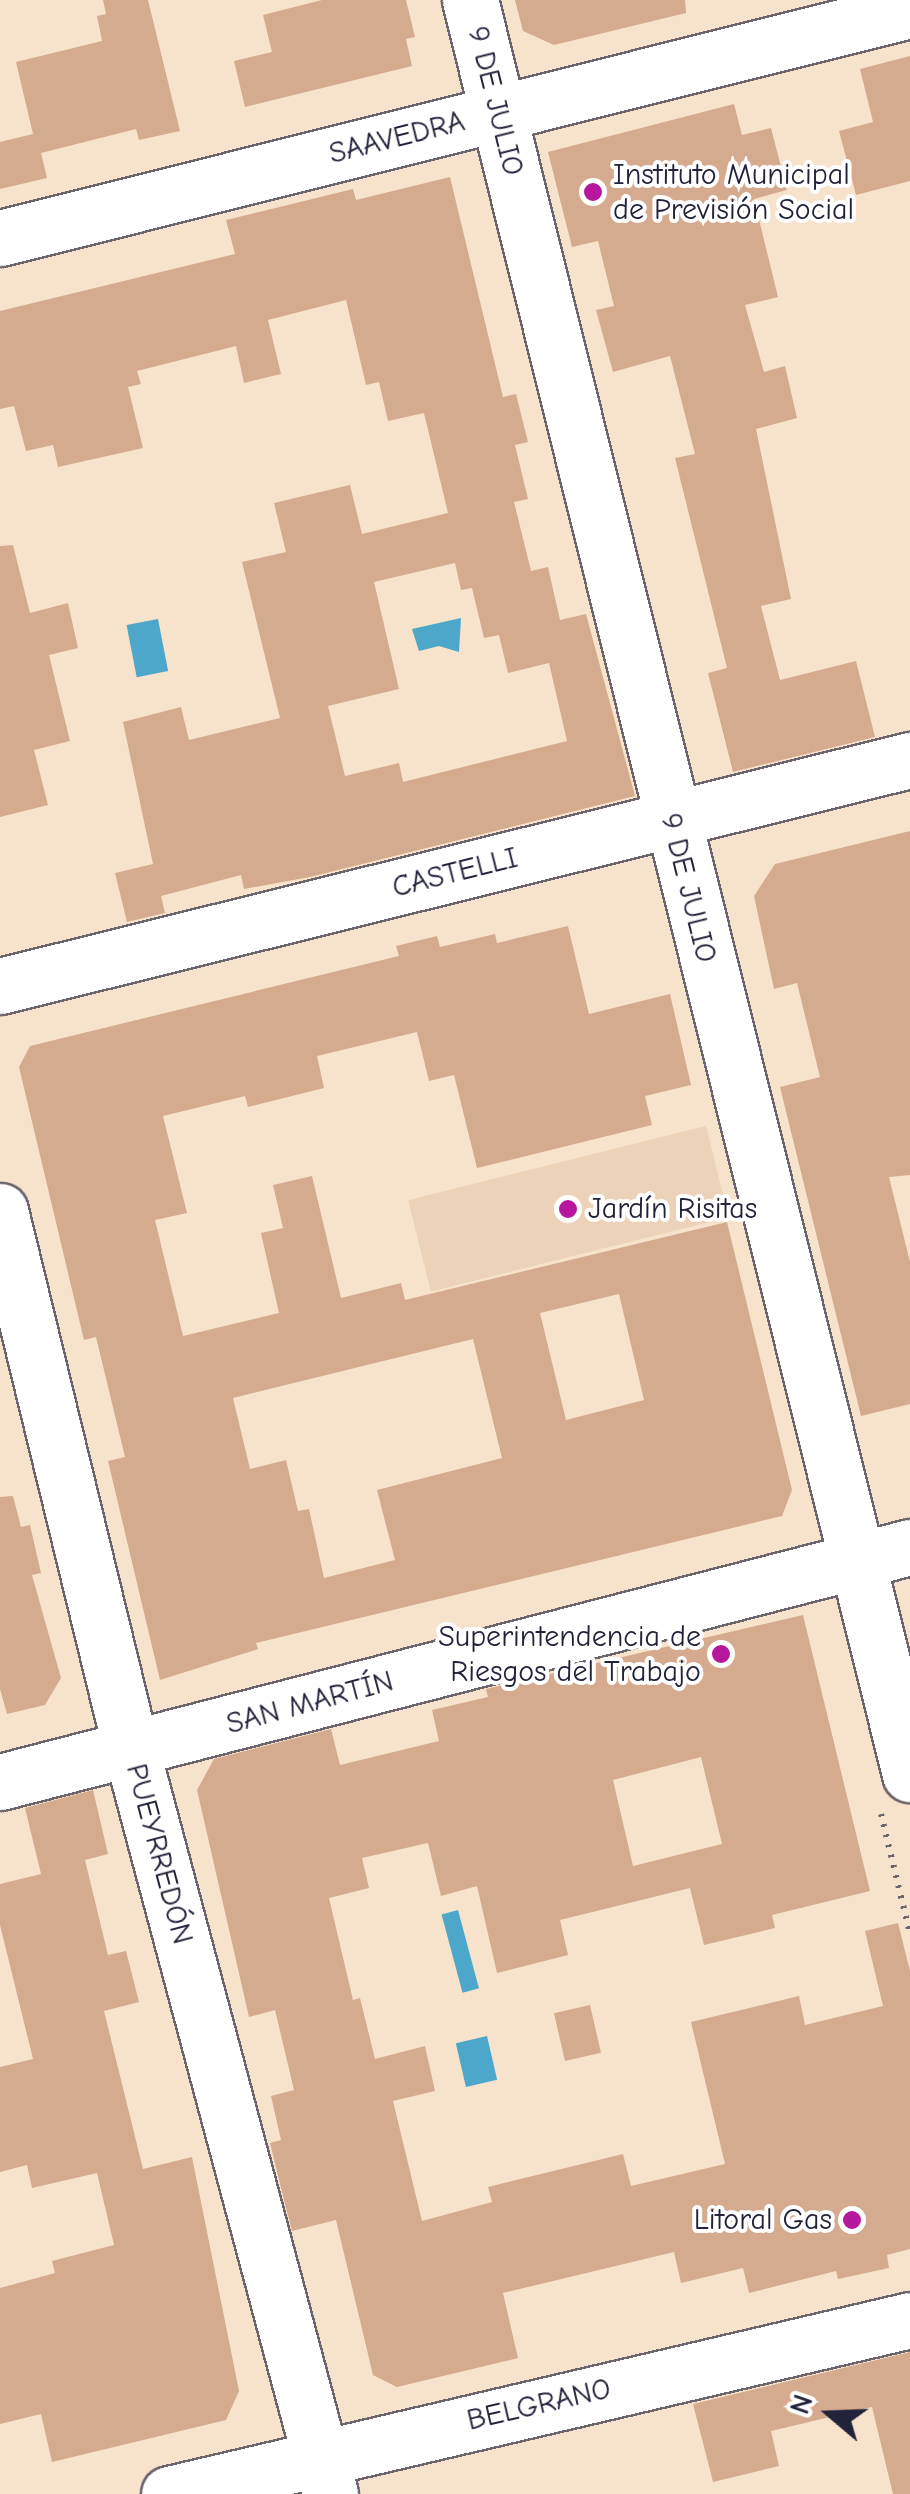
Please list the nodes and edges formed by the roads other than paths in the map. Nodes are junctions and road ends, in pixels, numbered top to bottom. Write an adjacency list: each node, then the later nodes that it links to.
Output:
1 (470, 0): 3 (street, 9 DE JULIO)
2 (910, 10): 3 (street, SAAVEDRA)
3 (498, 113): 4 (street, SAAVEDRA); 6 (street, 9 DE JULIO)
4 (0, 238)
5 (910, 760): 6 (street, CASTELLI)
6 (671, 819): 7 (street, CASTELLI); 10 (street, 9 DE JULIO)
7 (0, 986)
8 (0, 1211): 11 (street, PUEYRREDÓN)
9 (910, 1548): 10 (street, SAN MARTÍN)
10 (853, 1562): 11 (street, SAN MARTÍN); 12 (street, 9 DE JULIO)
11 (132, 1749): 13 (street, SAN MARTÍN); 15 (street, PUEYRREDÓN)
12 (910, 1774)
13 (0, 1782)
14 (910, 2320): 15 (street, BELGRANO)
15 (325, 2474): 16 (street, BELGRANO)
16 (169, 2494)

